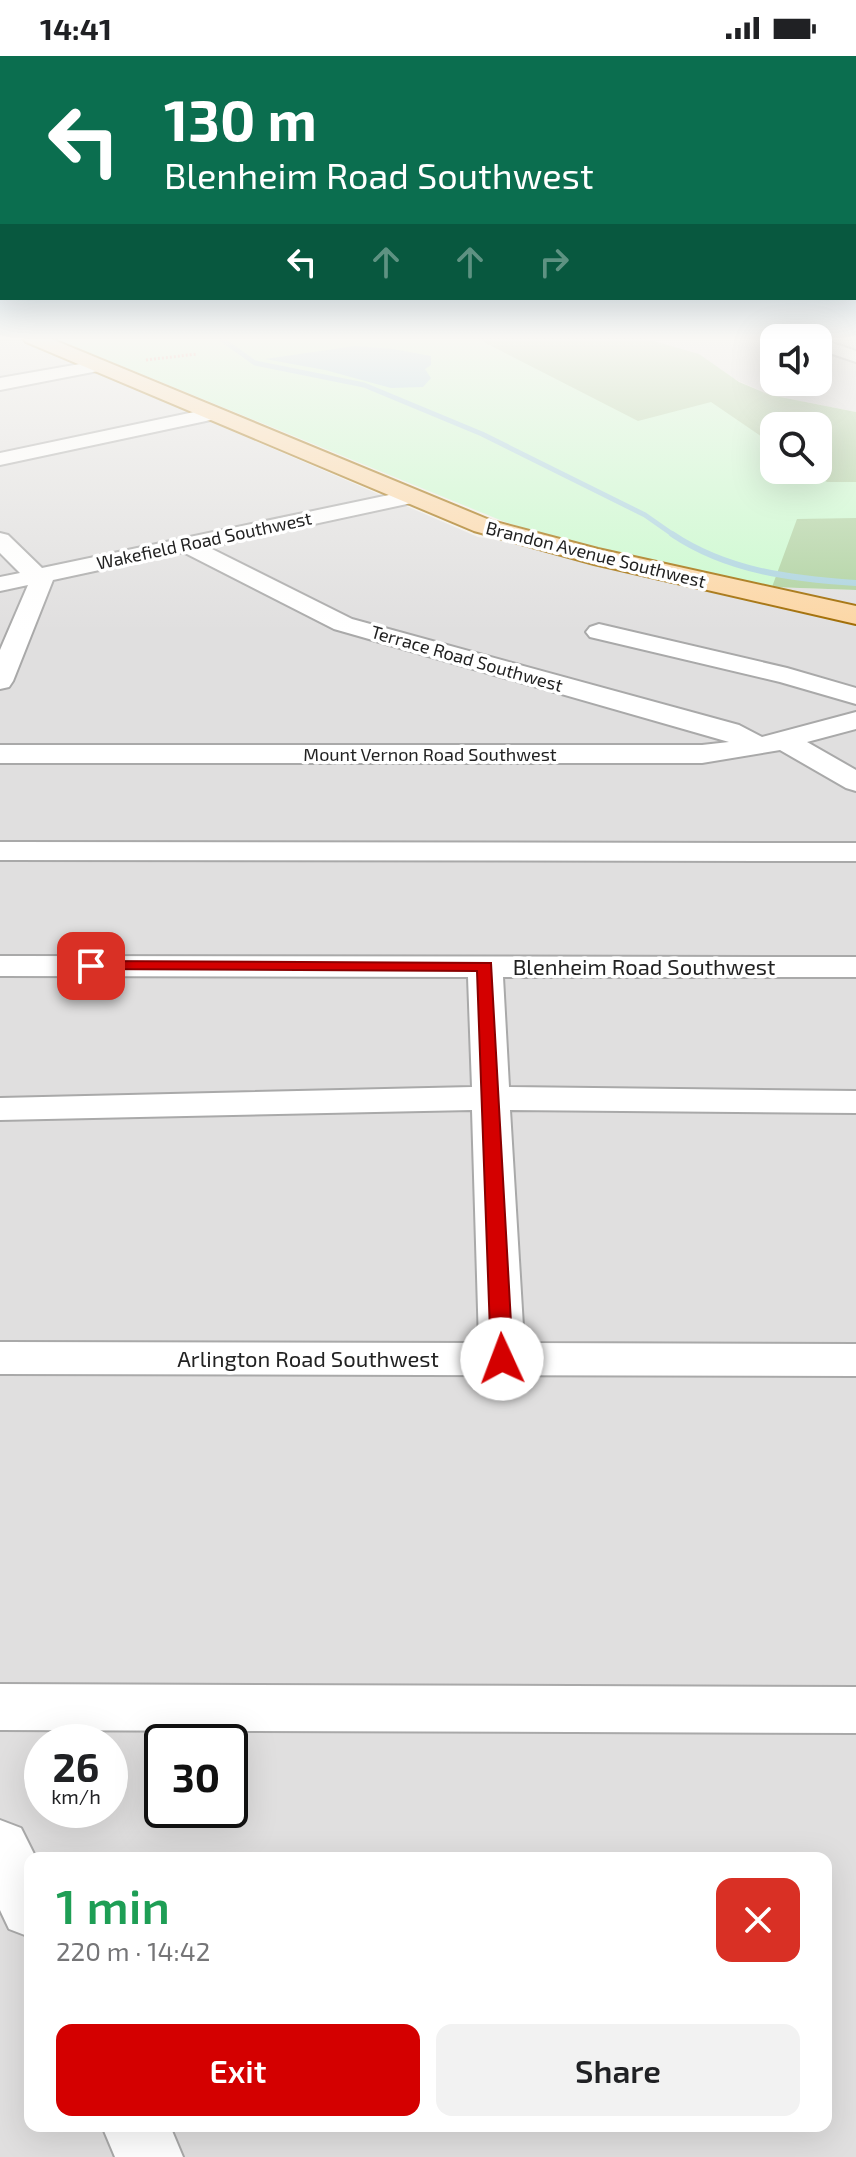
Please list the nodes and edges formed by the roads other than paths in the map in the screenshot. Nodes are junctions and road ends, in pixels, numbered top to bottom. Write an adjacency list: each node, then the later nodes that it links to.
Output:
1 (109, 436): 3 (street)
2 (265, 436): 4 (main road, Brandon Avenue Southwest)
3 (0, 459)
4 (408, 497): 6 (street, Wakefield Road Southwest); 9 (main road, Brandon Avenue Southwest)
5 (0, 540): 7 (street)
6 (185, 544): 7 (street, Wakefield Road Southwest); 14 (street, Terrace Road Southwest)
7 (38, 575): 8 (street, Wakefield Road Southwest); 11 (street)
8 (0, 584)
9 (856, 615)
10 (599, 632): 12 (street)
11 (0, 681)
12 (856, 696)
13 (856, 720): 14 (street, Mount Vernon Road Southwest)
14 (772, 744): 15 (street, Mount Vernon Road Southwest); 16 (street, Terrace Road Southwest)
15 (0, 754)
16 (856, 782)
17 (0, 851): 18 (street)
18 (856, 852)
19 (0, 966): 20 (street, Blenheim Road Southwest)
20 (485, 966): 21 (street, Blenheim Road Southwest); 22 (street)
21 (856, 967)
22 (491, 1098): 23 (street); 24 (street); 26 (street)
23 (856, 1102)
24 (0, 1109)
25 (0, 1358): 26 (street, Arlington Road Southwest)
26 (502, 1359): 27 (street, Arlington Road Southwest)
27 (856, 1360)
28 (0, 1707): 29 (street)
29 (856, 1710)
30 (0, 1847): 31 (street)
31 (24, 1897)
32 (138, 2132): 33 (street)
33 (150, 2157)

